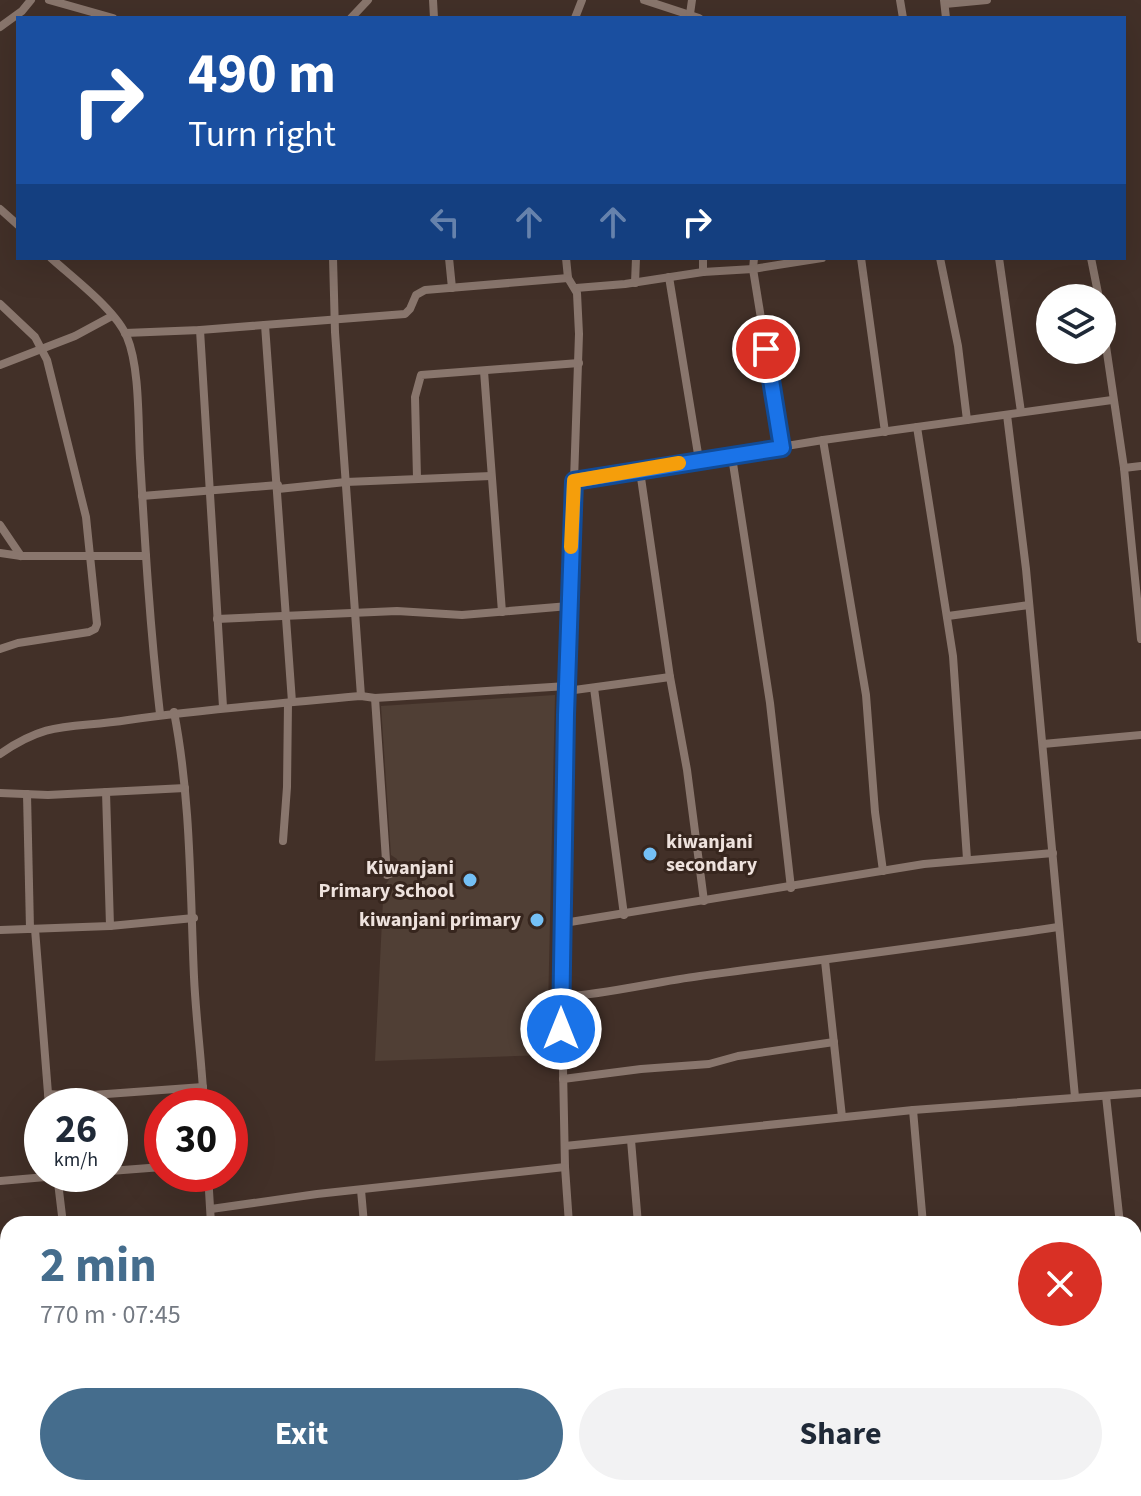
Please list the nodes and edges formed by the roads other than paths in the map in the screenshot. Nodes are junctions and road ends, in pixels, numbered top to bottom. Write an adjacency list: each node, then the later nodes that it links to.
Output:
1 (31, 0): 11 (street)
2 (49, 0): 8 (street)
3 (368, 0): 9 (street)
4 (644, 0): 10 (street)
5 (692, 0): 10 (street)
6 (987, 0): 7 (street)
7 (944, 2)
8 (106, 16)
9 (353, 16)
10 (695, 16)
11 (0, 27)
12 (0, 209): 13 (street)
13 (16, 223)
14 (53, 260): 35 (street)
15 (333, 260): 36 (street)
16 (449, 260): 32 (street)
17 (566, 260): 29 (street)
18 (636, 260): 30 (street)
19 (703, 260): 27 (street)
20 (754, 260): 26 (street)
21 (861, 260): 50 (street)
22 (940, 260): 48 (street)
23 (999, 260): 46 (street)
24 (1091, 260): 31 (street)
25 (788, 261): 26 (street)
26 (753, 269): 27 (street); 52 (street)
27 (703, 272): 28 (street)
28 (669, 277): 30 (street); 54 (street)
29 (568, 278): 32 (street); 33 (street)
30 (635, 283): 33 (street)
31 (1096, 284)
32 (452, 288): 36 (street)
33 (576, 288): 41 (street)
34 (0, 304): 40 (street)
35 (112, 316): 39 (street); 40 (street)
36 (334, 319): 37 (street); 61 (street)
37 (265, 325): 38 (street); 62 (street)
38 (200, 330): 39 (street); 63 (street)
39 (125, 333): 64 (street)
40 (42, 348): 43 (street); 67 (street)
41 (579, 363): 44 (street); 60 (street)
42 (1108, 364): 45 (street)
43 (0, 365)
44 (484, 371): 58 (street); 59 (street)
45 (1112, 400): 46 (street); 56 (street)
46 (1021, 412): 47 (street)
47 (1007, 415): 48 (street); 70 (street)
48 (967, 420): 49 (street)
49 (917, 427): 50 (street); 74 (street)
50 (885, 432): 51 (street)
51 (823, 440): 52 (street); 98 (street)
52 (782, 448): 53 (street)
53 (732, 457): 54 (street); 100 (street)
54 (699, 460): 57 (street)
55 (1141, 466): 56 (street)
56 (1124, 468): 77 (street)
57 (640, 471): 60 (street); 79 (street)
58 (491, 476): 59 (street); 72 (street)
59 (417, 478): 61 (street)
60 (574, 481): 71 (street)
61 (346, 482): 62 (street); 73 (street)
62 (278, 487): 63 (street); 75 (street)
63 (210, 492): 64 (street); 76 (street)
64 (142, 496): 69 (street)
65 (0, 525): 68 (street)
66 (0, 553): 68 (street)
67 (91, 555): 68 (street); 69 (street); 78 (street)
68 (21, 556)
69 (146, 556): 87 (street)
70 (1029, 605): 74 (street); 89 (street)
71 (569, 606): 72 (street); 81 (street)
72 (502, 612): 73 (street)
73 (353, 613): 75 (street); 82 (street)
74 (948, 616): 97 (street)
75 (286, 617): 76 (street); 84 (street)
76 (217, 619): 85 (street)
77 (1141, 639)
78 (0, 649)
79 (670, 677): 80 (street); 101 (street)
80 (594, 688): 81 (street); 102 (street)
81 (567, 689): 83 (street); 104 (street)
82 (361, 696): 83 (street); 84 (street)
83 (375, 698): 99 (street)
84 (290, 702): 85 (street); 95 (street)
85 (223, 707): 86 (street)
86 (174, 712): 87 (street); 91 (street)
87 (160, 714): 90 (street)
88 (1141, 735): 89 (street)
89 (1043, 744): 96 (street)
90 (0, 754)
91 (185, 788): 92 (street); 103 (street)
92 (106, 792): 94 (street); 105 (street)
93 (0, 793): 94 (street)
94 (27, 794): 107 (street)
95 (283, 841)
96 (1053, 853): 97 (street); 106 (street)
97 (967, 859): 98 (street)
98 (883, 871): 100 (street)
99 (395, 872)
100 (791, 888): 101 (street)
101 (704, 901): 102 (street)
102 (624, 915): 104 (street)
103 (194, 918): 105 (street); 113 (street)
104 (564, 923): 110 (street)
105 (110, 926): 107 (street)
106 (1058, 927): 109 (street); 118 (street)
107 (32, 929): 108 (street); 114 (street)
108 (0, 930)
109 (825, 961): 110 (street); 111 (street)
110 (561, 997): 112 (street)
111 (834, 1042): 112 (street); 120 (street)
112 (563, 1079): 122 (street)
113 (203, 1087): 115 (street)
114 (47, 1088)
115 (128, 1092)
116 (1141, 1093): 117 (street)
117 (1106, 1096): 118 (street); 136 (street)
118 (1075, 1097): 119 (street)
119 (913, 1110): 120 (street); 135 (street)
120 (842, 1117): 121 (street)
121 (631, 1140): 122 (street); 134 (street)
122 (565, 1146): 123 (street)
123 (565, 1167): 126 (street); 133 (street)
124 (24, 1179): 125 (street)
125 (0, 1181)
126 (361, 1190): 129 (street); 132 (street)
127 (60, 1192): 130 (street)
128 (210, 1192): 129 (street)
129 (211, 1209): 131 (street)
130 (62, 1216)
131 (211, 1216)
132 (363, 1216)
133 (568, 1216)
134 (637, 1216)
135 (922, 1216)
136 (1119, 1216)

